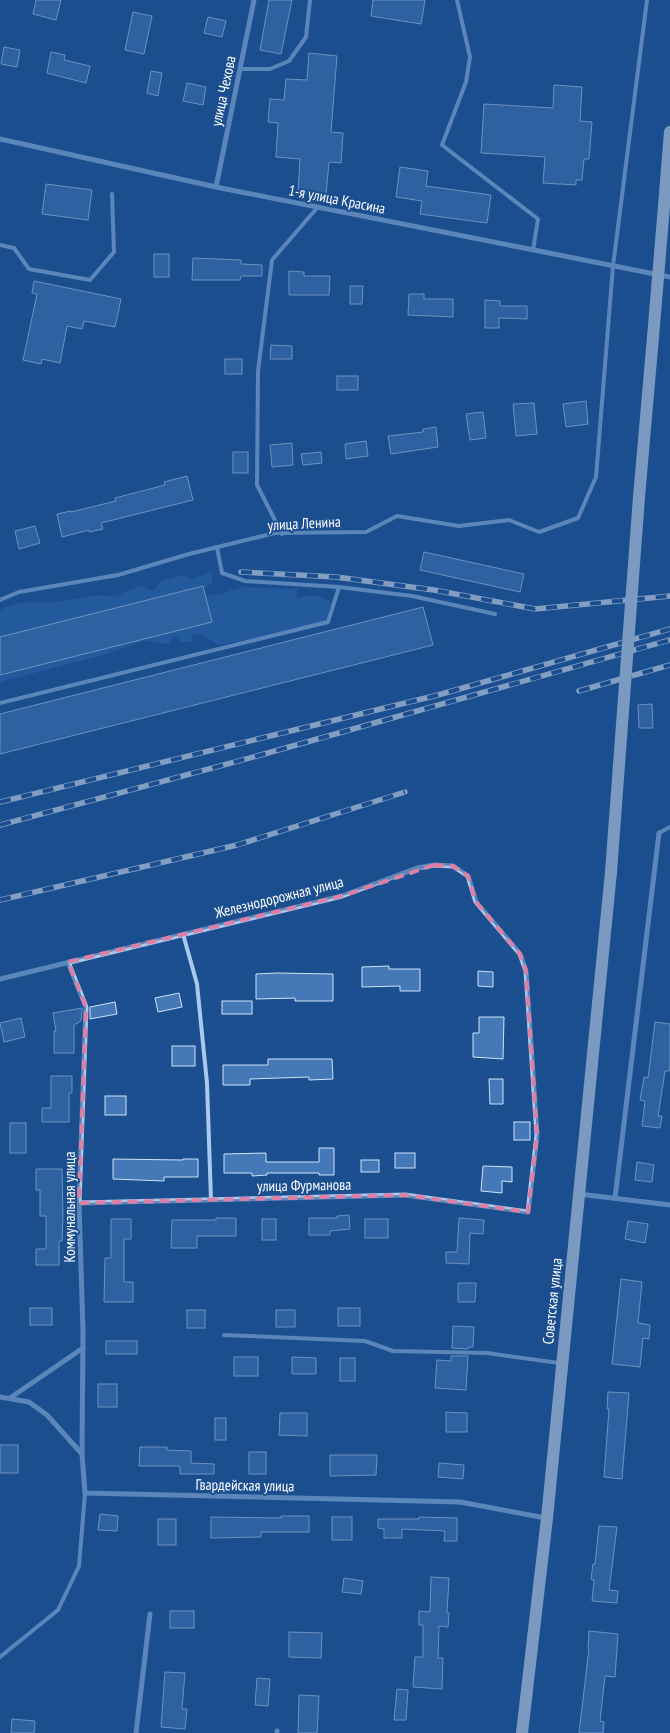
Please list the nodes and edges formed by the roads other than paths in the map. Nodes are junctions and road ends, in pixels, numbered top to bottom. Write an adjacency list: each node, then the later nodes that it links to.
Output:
1 (254, 0): 5 (street, улица Чехова)
2 (310, 0): 5 (lane)
3 (457, 0): 12 (lane)
4 (647, 0): 13 (lane)
5 (240, 68): 8 (street, улица Чехова)
6 (670, 132): 26 (main road, Советская улица, bridge)
7 (0, 140): 8 (street, 1-я улица Красина)
8 (216, 188): 10 (street, 1-я улица Красина)
9 (112, 194): 11 (lane)
10 (317, 208): 12 (street, 1-я улица Красина); 15 (lane)
11 (0, 244)
12 (533, 250): 13 (street, 1-я улица Красина)
13 (613, 266): 14 (street, 1-я улица Красина); 15 (lane, улица Ленина)
14 (670, 278)
15 (282, 534): 16 (lane, улица Ленина)
16 (217, 547): 17 (lane); 18 (lane, улица Ленина)
17 (339, 587): 19 (lane); 20 (lane)
18 (0, 600)
19 (495, 614)
20 (0, 703)
21 (670, 826): 22 (lane)
22 (659, 833): 27 (street)
23 (183, 934): 24 (street, Железнодорожная улица); 28 (lane); 31 (street, Железнодорожная улица)
24 (68, 962): 25 (street, Железнодорожная улица); 29 (street, Коммунальная улица)
25 (0, 979)
26 (579, 1194): 27 (street); 34 (main road, Советская улица)
27 (615, 1198): 30 (street)
28 (212, 1200): 29 (street, улица Фурманова); 31 (street, улица Фурманова)
29 (79, 1203): 33 (street, Коммунальная улица)
30 (670, 1205)
31 (528, 1212)
32 (224, 1335): 34 (lane)
33 (83, 1348): 36 (street); 37 (street, Коммунальная улица)
34 (562, 1363): 39 (main road, Советская улица)
35 (0, 1397): 36 (street)
36 (10, 1398): 37 (street)
37 (82, 1454): 38 (street)
38 (85, 1493): 39 (street, Гвардейская улица); 41 (lane)
39 (546, 1518): 43 (main road, Советская улица)
40 (150, 1614): 42 (street)
41 (0, 1657)
42 (136, 1733)
43 (522, 1733)

